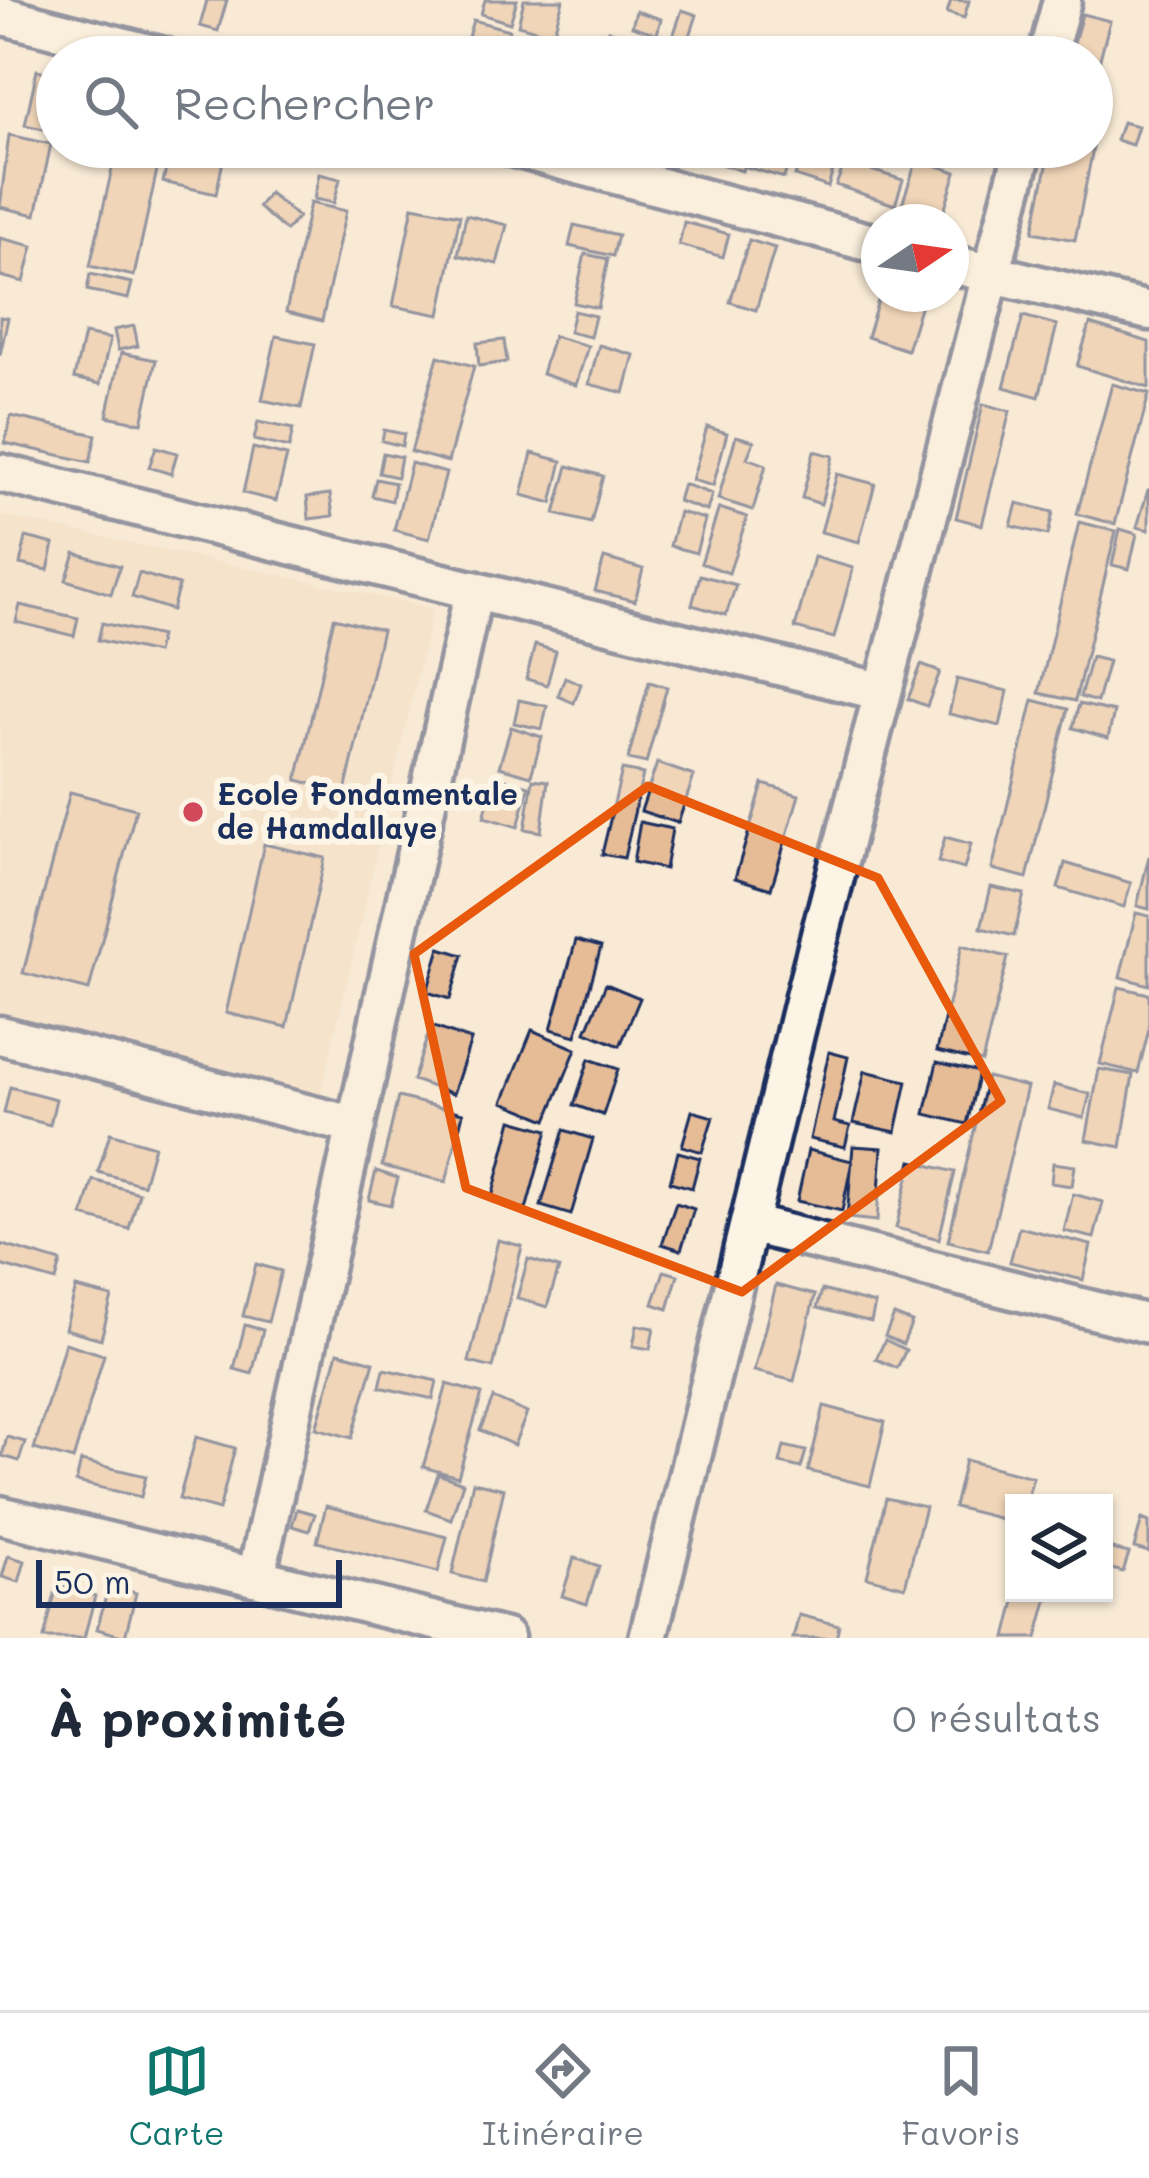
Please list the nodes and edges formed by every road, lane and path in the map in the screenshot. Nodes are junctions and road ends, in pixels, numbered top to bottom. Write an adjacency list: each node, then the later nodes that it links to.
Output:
1 (1062, 0): 4 (street)
2 (0, 15): 3 (street)
3 (82, 36)
4 (1053, 36)
5 (590, 168): 7 (street)
6 (1019, 168): 9 (street)
7 (861, 240)
8 (969, 268): 9 (street)
9 (991, 274): 10 (street); 13 (street)
10 (1149, 310)
11 (0, 472): 12 (street)
12 (474, 590): 13 (street); 15 (street)
13 (883, 692): 16 (street)
14 (0, 1036): 15 (street)
15 (356, 1126): 19 (street)
16 (749, 1224): 17 (street); 21 (street)
17 (1147, 1316)
18 (0, 1515): 19 (street)
19 (256, 1577): 20 (street)
20 (506, 1638)
21 (648, 1638)

